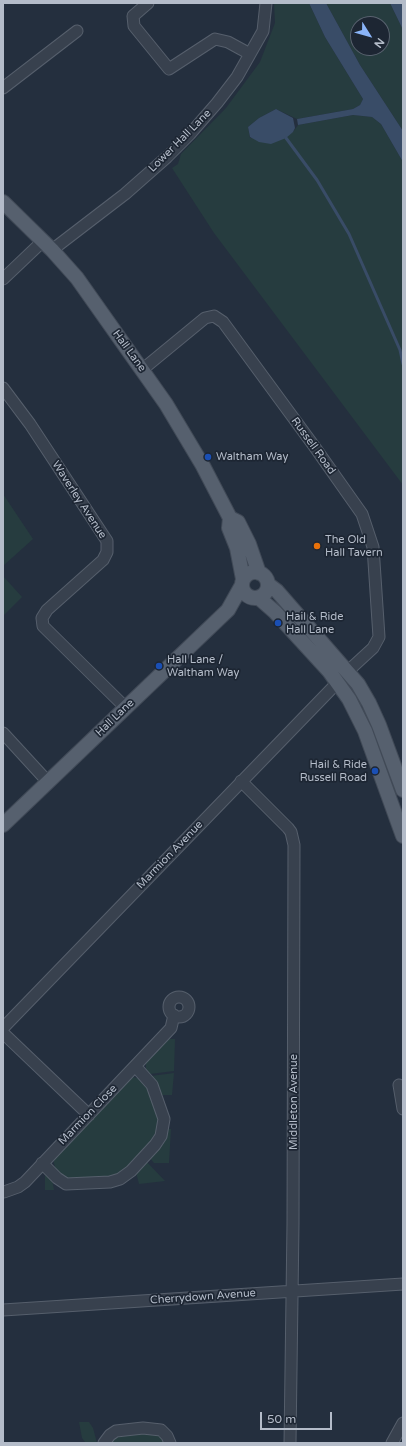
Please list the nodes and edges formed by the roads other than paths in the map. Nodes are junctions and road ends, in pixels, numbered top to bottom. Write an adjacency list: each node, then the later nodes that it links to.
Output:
1 (148, 3): 4 (street)
2 (266, 3): 4 (street, Lower Hall Lane)
3 (77, 31): 5 (street)
4 (250, 54): 7 (street, Lower Hall Lane)
5 (3, 88)
6 (3, 202): 7 (main road, Hall Lane)
7 (47, 245): 8 (street); 9 (main road, Hall Lane)
8 (3, 279)
9 (143, 369): 11 (main road, Hall Lane); 17 (street, Russell Road)
10 (3, 388): 19 (street, Waverley Avenue)
11 (230, 518): 12 (main road, Hall Lane); 13 (main road, Hall Lane)
12 (259, 573): 13 (main road); 14 (main road)
13 (242, 582): 15 (main road); 16 (main road, Hall Lane)
14 (268, 585): 15 (main road); 17 (main road)
15 (257, 598): 16 (main road, Hall Lane); 18 (main road)
16 (228, 610): 19 (main road, Hall Lane)
17 (348, 671): 23 (main road)
18 (338, 682): 21 (street, Marmion Avenue); 24 (main road)
19 (126, 708): 22 (main road, Hall Lane)
20 (3, 733): 22 (street)
21 (241, 781): 28 (street, Marmion Avenue); 37 (street, Middleton Avenue)
22 (48, 782): 25 (main road, Hall Lane)
23 (403, 790)
24 (398, 809): 26 (main road)
25 (3, 825)
26 (403, 836)
27 (174, 1015): 30 (street, Marmion Close)
28 (3, 1028)
29 (3, 1033): 33 (street)
30 (135, 1066): 33 (street, Marmion Close); 34 (street)
31 (399, 1085): 32 (street)
32 (403, 1109)
33 (89, 1115): 34 (street, Marmion Close)
34 (42, 1164): 35 (street, Marmion Close)
35 (3, 1194)
36 (403, 1284): 37 (street, Cherrydown Avenue)
37 (292, 1291): 38 (street, Cherrydown Avenue); 42 (street, Middleton Avenue)
38 (3, 1310)
39 (403, 1423): 43 (street)
40 (104, 1443): 41 (street)
41 (170, 1443)
42 (290, 1443)
43 (392, 1443)

